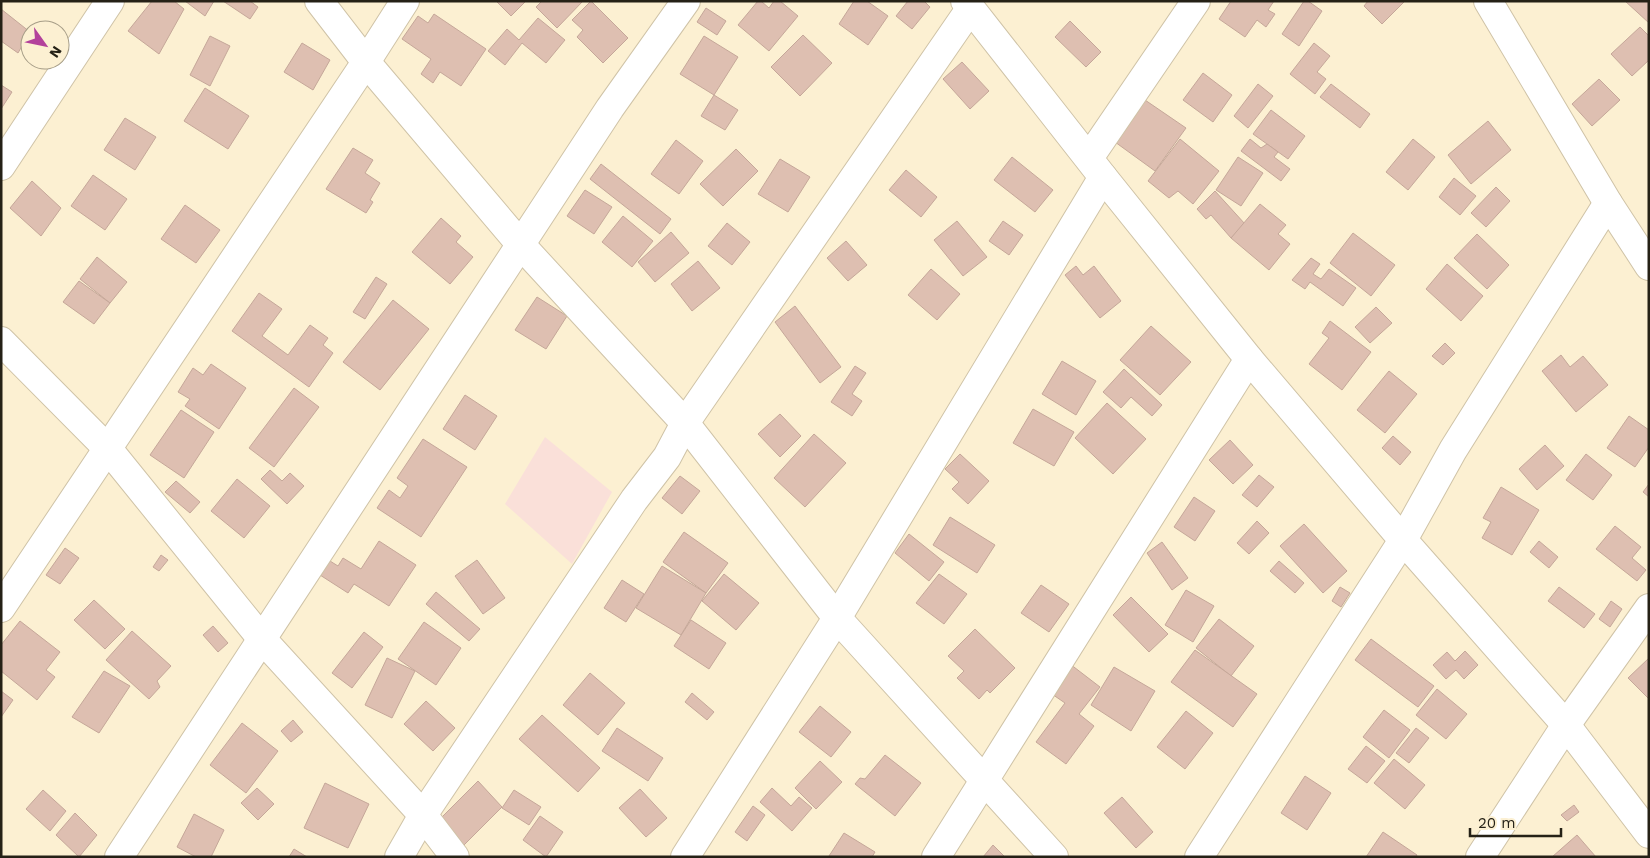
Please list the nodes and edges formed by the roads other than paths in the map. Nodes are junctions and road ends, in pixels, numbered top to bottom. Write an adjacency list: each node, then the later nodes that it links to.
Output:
1 (110, 1): 9 (street)
2 (319, 1): 8 (street)
3 (405, 1): 8 (street)
4 (686, 1): 12 (street)
5 (1196, 1): 10 (street)
6 (1488, 1): 11 (street)
7 (968, 5): 10 (street); 16 (street)
8 (366, 62): 12 (street); 17 (street)
9 (1, 166)
10 (1096, 168): 15 (street); 21 (street)
11 (1608, 203): 13 (street); 18 (street)
12 (521, 245): 16 (street); 22 (street)
13 (1649, 266)
14 (1, 340): 17 (street)
15 (1249, 359): 18 (street); 24 (street)
16 (685, 423): 21 (street); 25 (street)
17 (109, 450): 19 (street); 22 (street)
18 (1403, 540): 23 (street); 33 (street)
19 (1, 608)
20 (1649, 608): 23 (street)
21 (837, 618): 24 (street); 30 (street)
22 (261, 638): 25 (street); 27 (street)
23 (1566, 725): 26 (street); 34 (street)
24 (985, 779): 31 (street); 32 (street)
25 (423, 815): 28 (street); 29 (street)
26 (1649, 834)
27 (119, 857)
28 (398, 857)
29 (455, 857)
30 (685, 857)
31 (936, 857)
32 (1054, 857)
33 (1198, 857)
34 (1480, 857)

